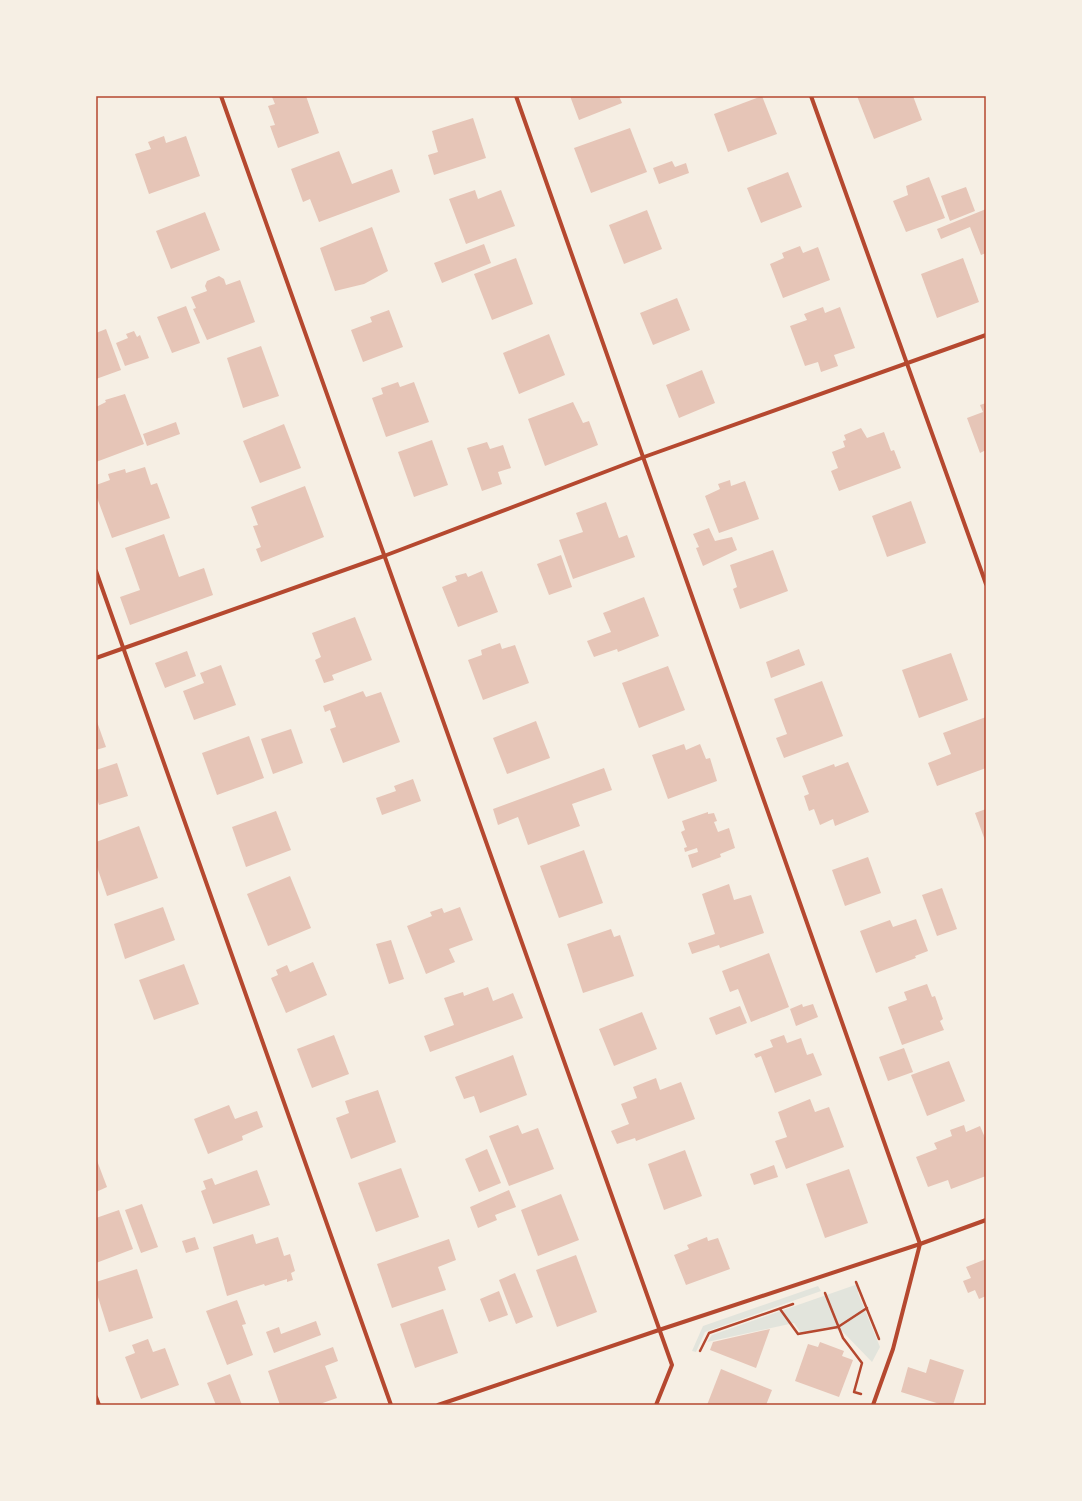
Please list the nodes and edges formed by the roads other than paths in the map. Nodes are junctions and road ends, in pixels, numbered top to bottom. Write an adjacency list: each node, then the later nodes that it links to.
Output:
1 (221, 96): 7 (street)
2 (516, 96): 6 (street)
3 (811, 96): 5 (street)
4 (986, 335): 5 (street)
5 (907, 364): 6 (street); 9 (street)
6 (644, 457): 7 (street); 13 (street)
7 (384, 556): 10 (street); 14 (street)
8 (96, 571): 10 (street)
9 (986, 584)
10 (124, 648): 11 (street); 17 (street)
11 (96, 658)
12 (986, 1220): 13 (street)
13 (920, 1244): 14 (street); 20 (street)
14 (659, 1330): 18 (street); 19 (street)
15 (96, 1397): 16 (street)
16 (99, 1405)
17 (391, 1405)
18 (438, 1405)
19 (656, 1405)
20 (873, 1405)

